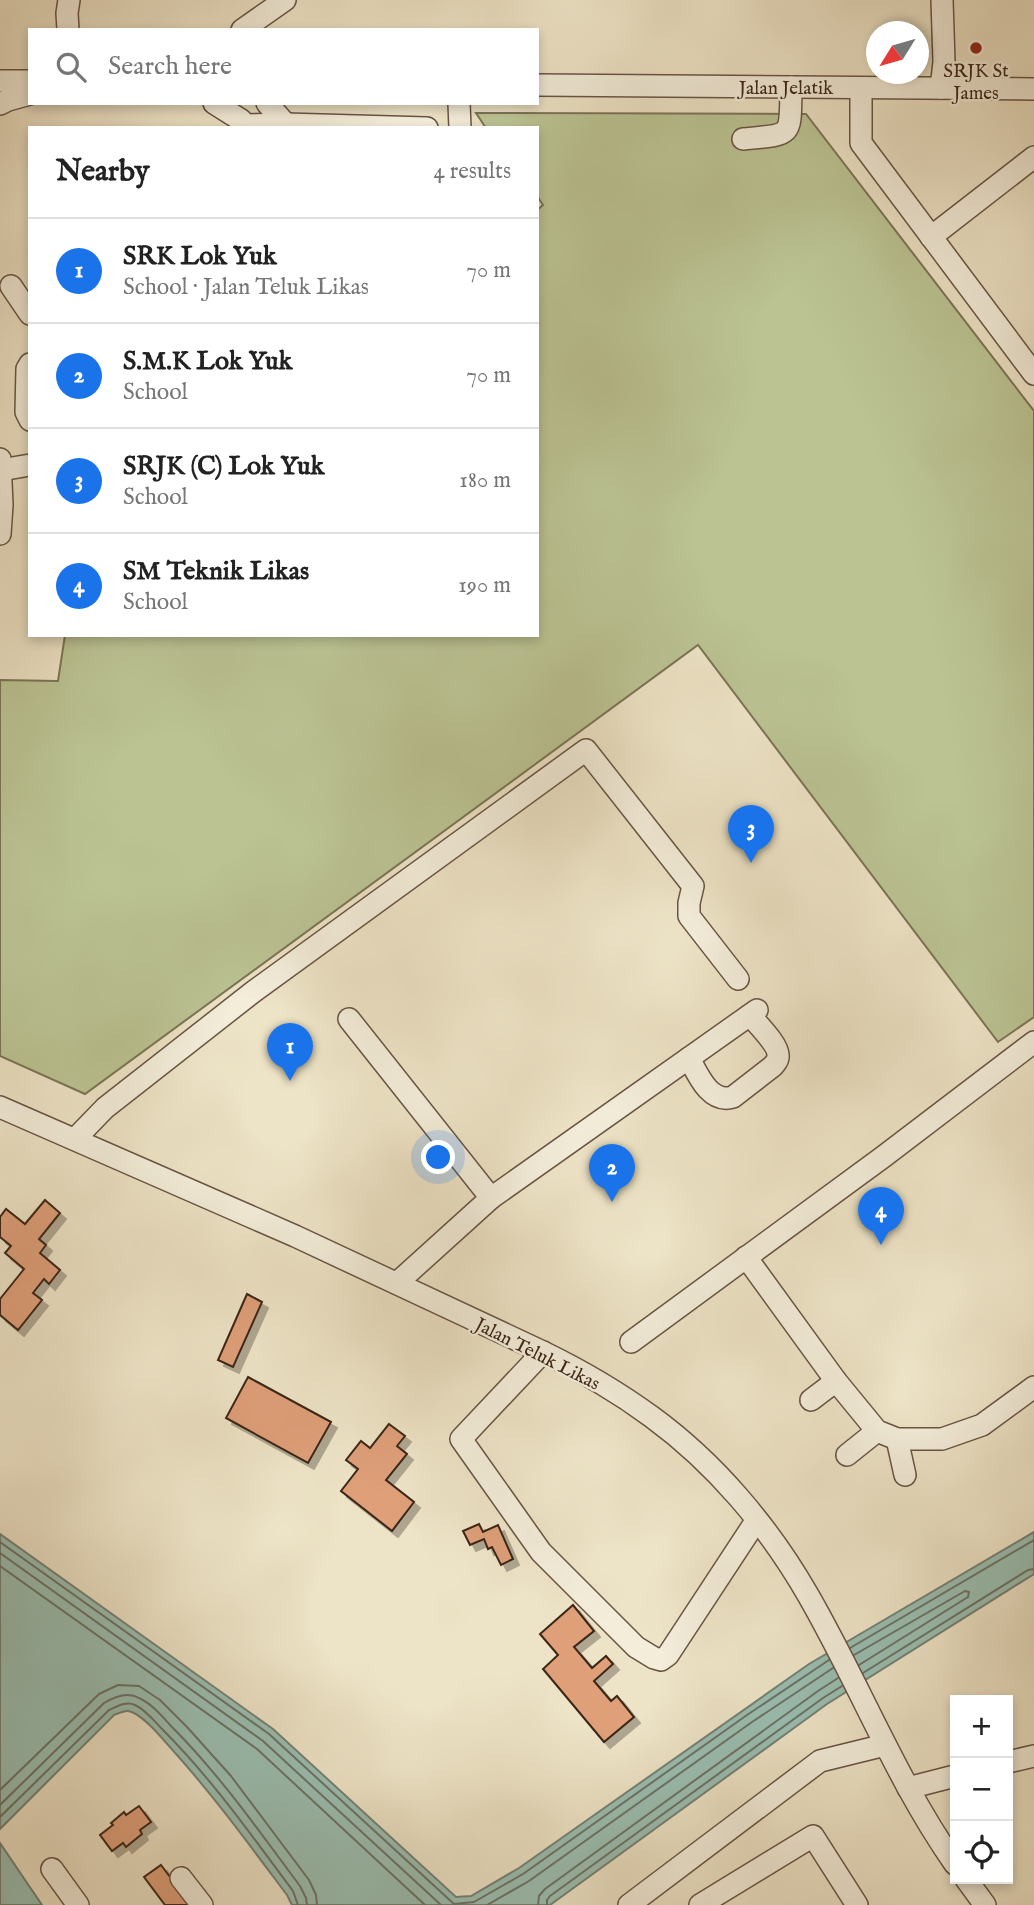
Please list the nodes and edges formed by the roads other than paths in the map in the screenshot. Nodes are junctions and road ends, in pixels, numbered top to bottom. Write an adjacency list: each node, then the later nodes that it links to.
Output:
1 (69, 0): 4 (street)
2 (285, 0): 5 (street)
3 (943, 0): 11 (street)
4 (68, 28)
5 (245, 28)
6 (0, 81): 7 (street)
7 (28, 81)
8 (539, 85): 9 (street, Jalan Jelatik)
9 (791, 87): 10 (street, Jalan Jelatik); 22 (street)
10 (861, 88): 11 (street, Jalan Jelatik); 24 (street)
11 (941, 88): 12 (street, Jalan Jelatik)
12 (1034, 89)
13 (28, 95): 14 (street)
14 (0, 104)
15 (217, 105): 18 (street)
16 (269, 105): 19 (street)
17 (459, 105): 21 (street)
18 (244, 126)
19 (287, 126): 20 (street)
20 (317, 126)
21 (460, 126)
22 (743, 139)
23 (1034, 156): 24 (street)
24 (931, 237): 28 (street)
25 (11, 286): 26 (street)
26 (28, 311)
27 (28, 367): 29 (street)
28 (1034, 374)
29 (28, 416)
30 (1, 465): 31 (street); 32 (street)
31 (28, 465)
32 (0, 534)
33 (738, 979): 38 (street)
34 (349, 1019): 39 (street)
35 (1034, 1042): 40 (street)
36 (689, 1058): 36 (street); 39 (street)
37 (0, 1107): 38 (street, Jalan Teluk Likas)
38 (75, 1139): 41 (street, Jalan Teluk Likas)
39 (491, 1198): 41 (street)
40 (746, 1256): 42 (street); 44 (street)
41 (397, 1283): 43 (street, Jalan Teluk Likas)
42 (631, 1342)
43 (543, 1352): 51 (street, Jalan Teluk Likas); 51 (street)
44 (836, 1381): 46 (street); 47 (street)
45 (1034, 1387): 48 (street)
46 (811, 1401)
47 (877, 1431): 48 (street); 49 (street)
48 (897, 1439): 50 (street)
49 (847, 1455)
50 (905, 1475)
51 (756, 1521): 52 (street, Jalan Teluk Likas)
52 (885, 1745): 56 (street, Jalan Teluk Likas); 63 (street)
53 (1034, 1756): 54 (street)
54 (1013, 1761)
55 (950, 1777): 56 (street)
56 (908, 1788): 57 (street, Jalan Teluk Likas)
57 (950, 1857)
58 (52, 1869): 61 (street)
59 (181, 1878): 62 (street)
60 (970, 1884): 66 (street)
61 (78, 1905)
62 (202, 1905)
63 (629, 1905)
64 (700, 1905): 65 (street)
65 (857, 1905)
66 (985, 1905)

